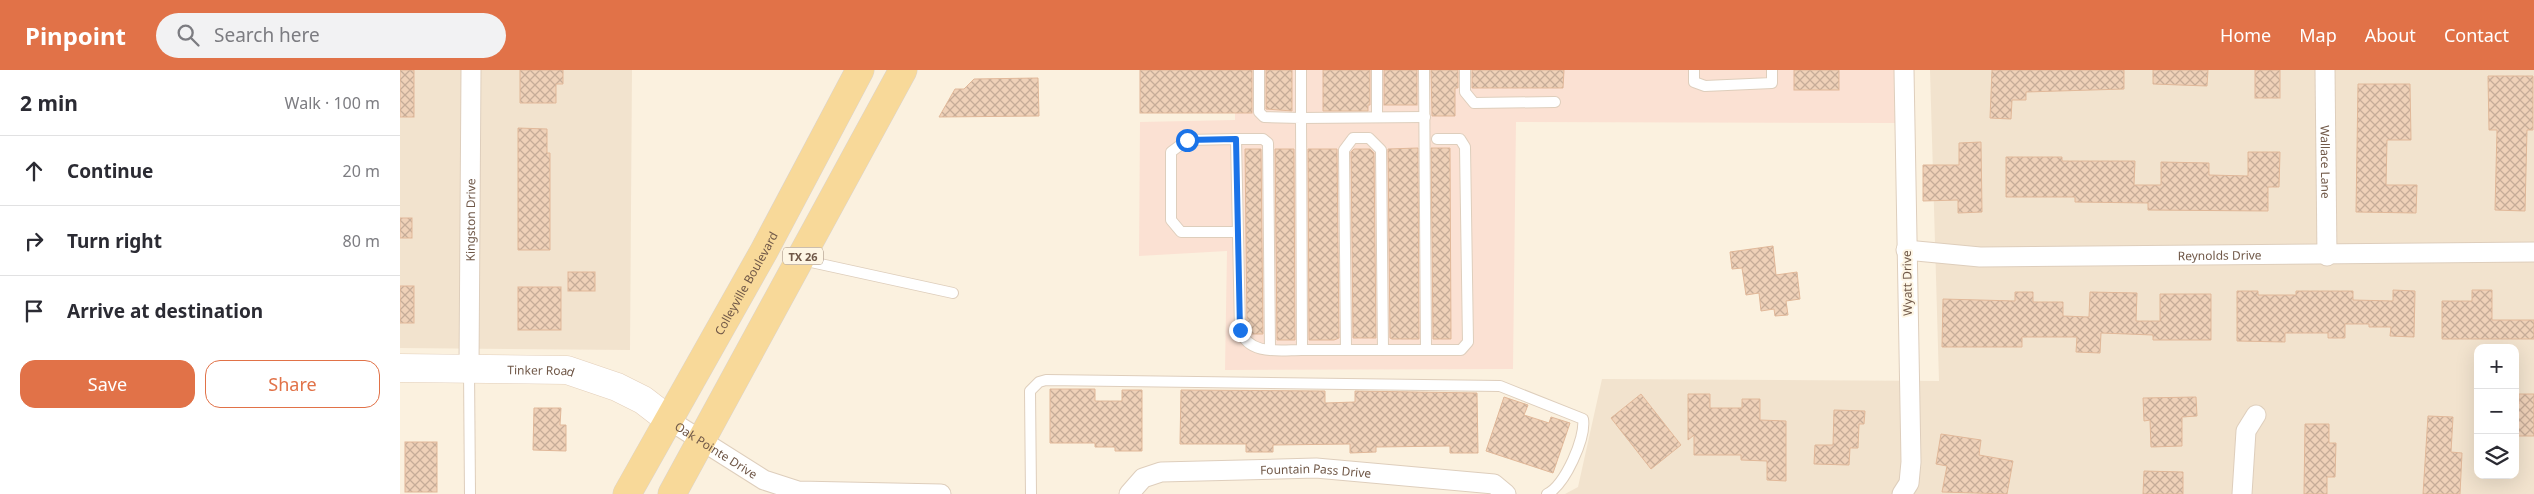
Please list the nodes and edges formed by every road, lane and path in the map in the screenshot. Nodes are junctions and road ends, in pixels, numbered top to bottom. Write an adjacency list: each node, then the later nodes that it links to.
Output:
1 (471, 70): 31 (street, Kingston Drive)
2 (860, 70): 33 (main road, Colleyville Boulevard / TX 26)
3 (903, 70): 23 (main road, TX 26)
4 (1259, 70): 16 (lane)
5 (1302, 70): 16 (lane)
6 (1377, 70): 14 (lane)
7 (1424, 70): 15 (lane)
8 (1465, 70): 13 (lane)
9 (1694, 70): 10 (lane)
10 (1772, 70)
11 (1904, 70): 20 (street, Wyatt Drive)
12 (2325, 70): 22 (street, Wallace Lane)
13 (1555, 102)
14 (1378, 117): 15 (lane); 16 (lane)
15 (1425, 117): 29 (lane)
16 (1302, 118): 26 (lane)
17 (1236, 139): 19 (lane); 19 (lane); 25 (lane)
18 (1437, 139): 29 (lane)
19 (1238, 232): 25 (lane)
20 (1906, 250): 22 (street, Reynolds Drive); 44 (street, Wyatt Drive)
21 (2534, 252): 22 (street, Reynolds Drive)
22 (2327, 256)
23 (801, 260): 24 (lane); 34 (main road, TX 26)
24 (953, 292)
25 (1270, 349): 26 (lane)
26 (1302, 350): 27 (lane)
27 (1346, 350): 28 (lane); 28 (lane)
28 (1383, 350): 29 (lane)
29 (1426, 350)
30 (400, 368): 31 (main road, Tinker Road)
31 (470, 369): 33 (main road, Tinker Road); 36 (lane)
32 (2256, 415): 45 (street)
33 (669, 420): 34 (street, Oak Pointe Drive); 37 (main road, Colleyville Boulevard / TX 26)
34 (702, 440): 35 (street, Oak Pointe Drive); 38 (main road, TX 26)
35 (826, 493): 39 (street, Oak Pointe Drive)
36 (470, 494)
37 (627, 494)
38 (672, 494)
39 (939, 494)
40 (1031, 494): 43 (lane)
41 (1129, 494): 42 (street, Fountain Pass Drive)
42 (1506, 494)
43 (1547, 494)
44 (1902, 494)
45 (2242, 494)

